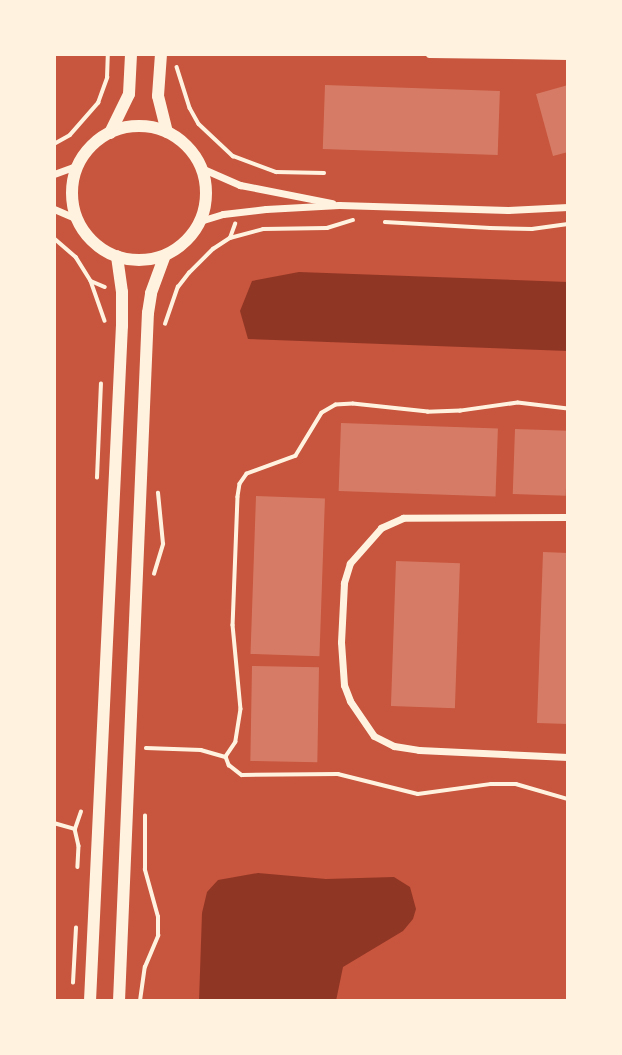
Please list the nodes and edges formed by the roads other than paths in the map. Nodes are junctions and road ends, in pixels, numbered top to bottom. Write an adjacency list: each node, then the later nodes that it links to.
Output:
1 (131, 54): 6 (street)
2 (160, 54): 5 (street)
3 (429, 54): 4 (street)
4 (568, 56)
5 (167, 132): 6 (street); 8 (street)
6 (110, 133): 7 (street)
7 (79, 164): 9 (street); 13 (street)
8 (201, 168): 10 (street); 14 (street)
9 (54, 174)
10 (339, 205): 11 (street); 14 (street)
11 (568, 207)
12 (54, 209): 13 (street)
13 (78, 219): 16 (street)
14 (200, 221): 15 (street)
15 (165, 255): 16 (street); 20 (street)
16 (117, 256): 19 (street)
17 (568, 517): 18 (street)
18 (568, 757)
19 (90, 1001)
20 (119, 1001)

